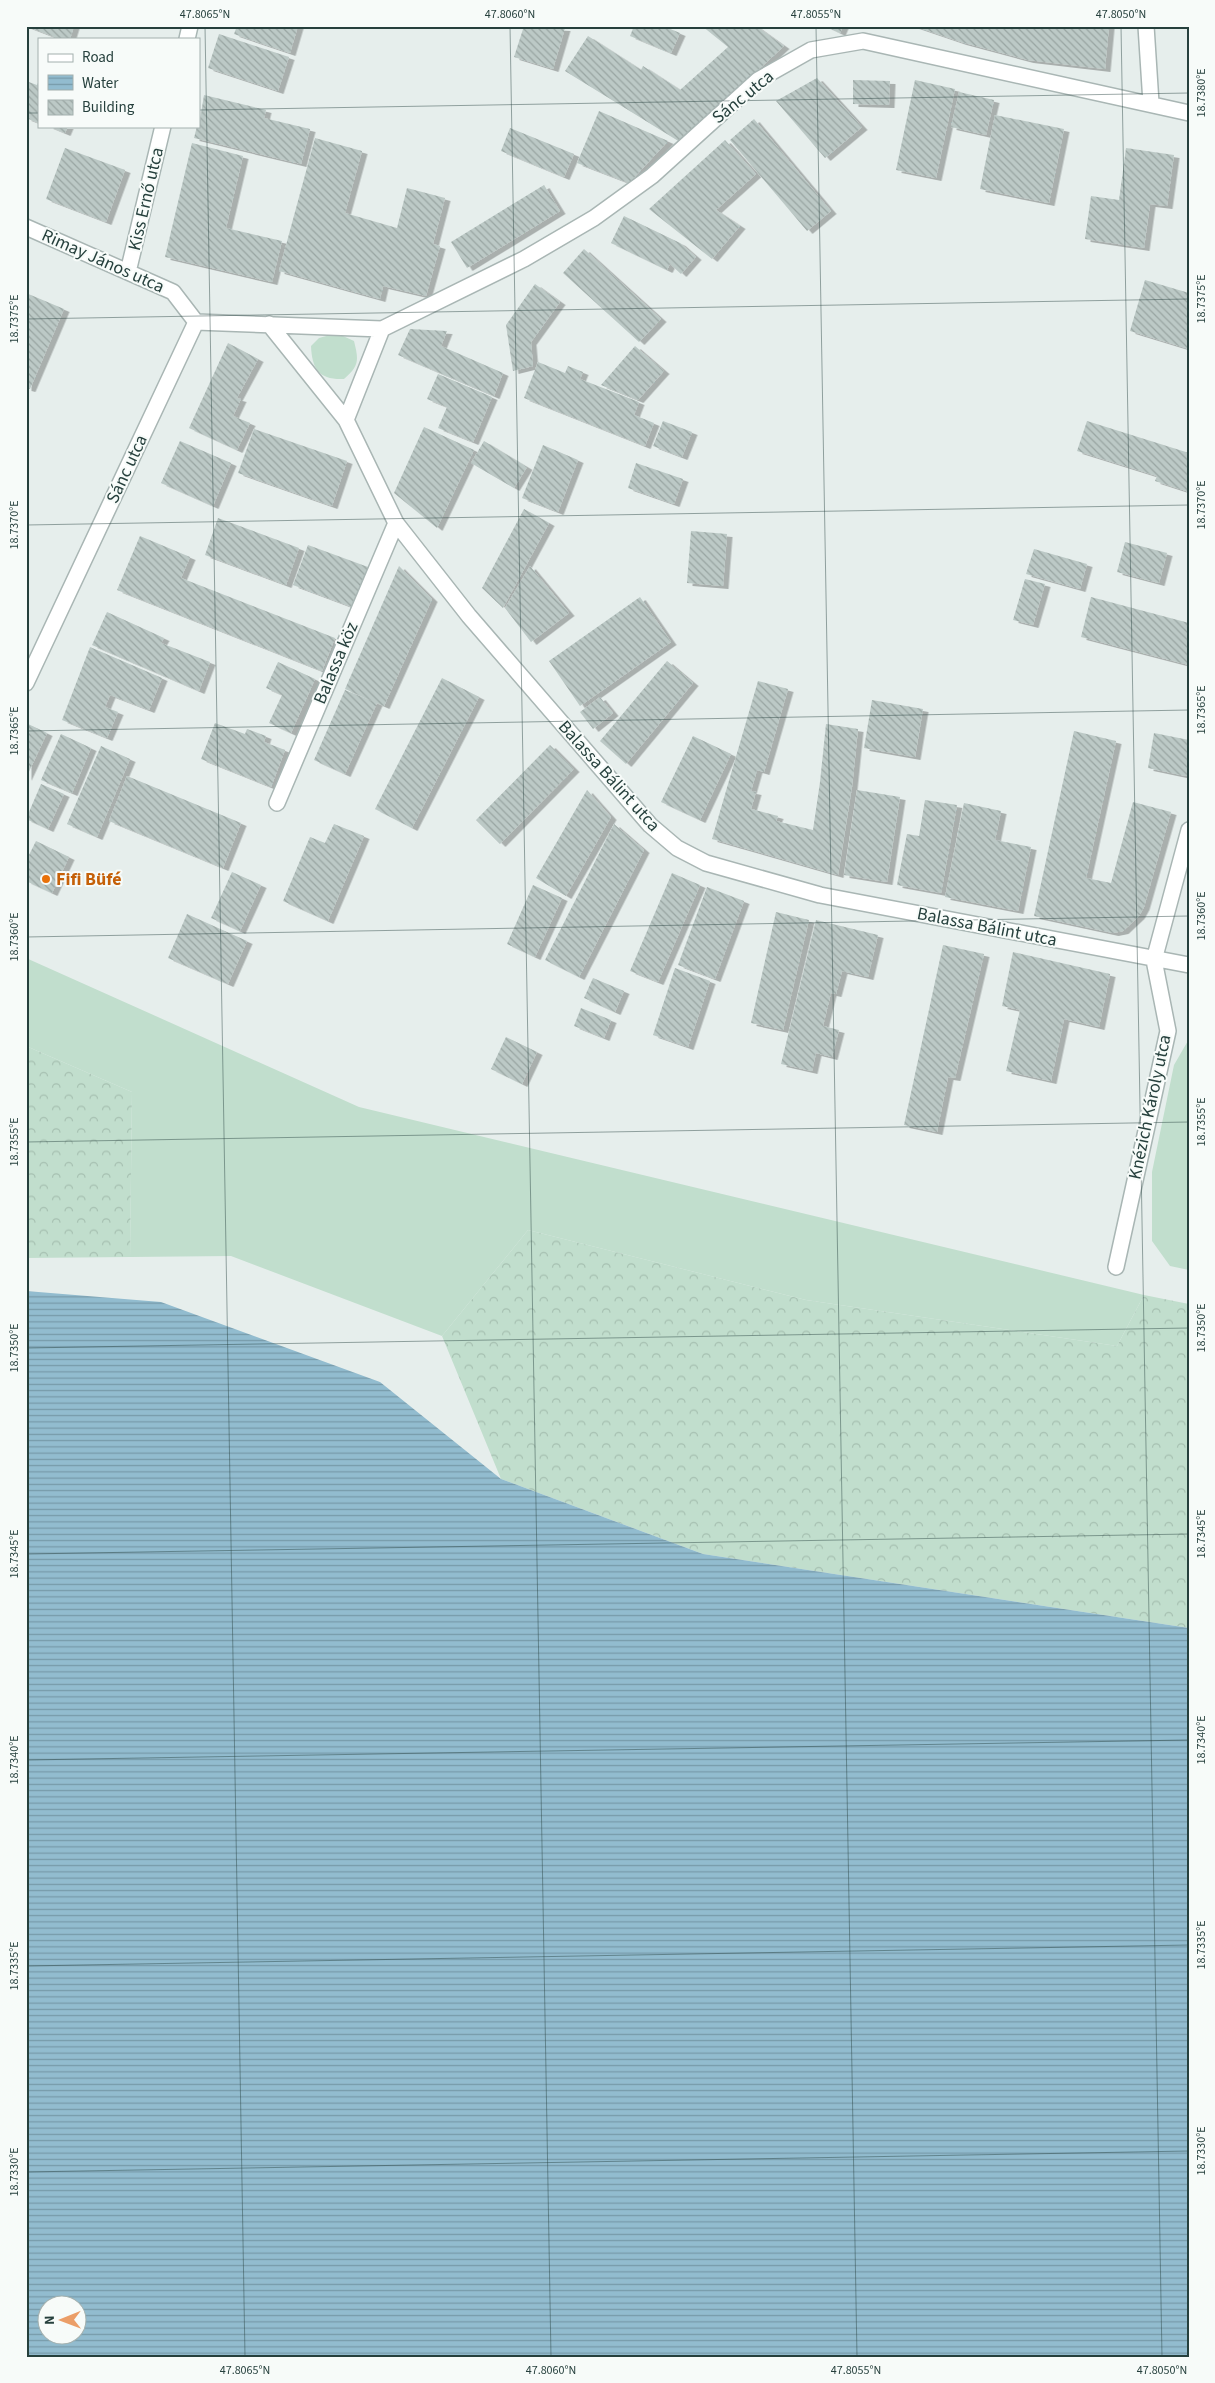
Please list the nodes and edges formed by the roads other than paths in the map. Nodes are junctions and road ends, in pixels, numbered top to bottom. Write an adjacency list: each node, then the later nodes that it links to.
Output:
1 (190, 26): 3 (street)
2 (1146, 26): 4 (street)
3 (186, 38)
4 (1151, 103): 5 (street, Sánc utca); 11 (street, Sánc utca)
5 (1189, 113)
6 (163, 128): 8 (street, Kiss Ernő utca)
7 (26, 226): 8 (street, Rimay János utca)
8 (128, 272): 9 (street, Rimay János utca)
9 (196, 322): 10 (street, Sánc utca); 14 (street, Sánc utca)
10 (269, 324): 11 (street, Sánc utca); 12 (street)
11 (382, 328): 12 (street)
12 (346, 420): 13 (street, Balassa Bálint utca)
13 (396, 523): 15 (street, Balassa köz); 17 (street, Balassa Bálint utca)
14 (27, 683)
15 (277, 802)
16 (1189, 830): 17 (street, Knézich Károly utca)
17 (1154, 960): 18 (street, Balassa Bálint utca); 19 (street, Knézich Károly utca)
18 (1189, 965)
19 (1116, 1267)

